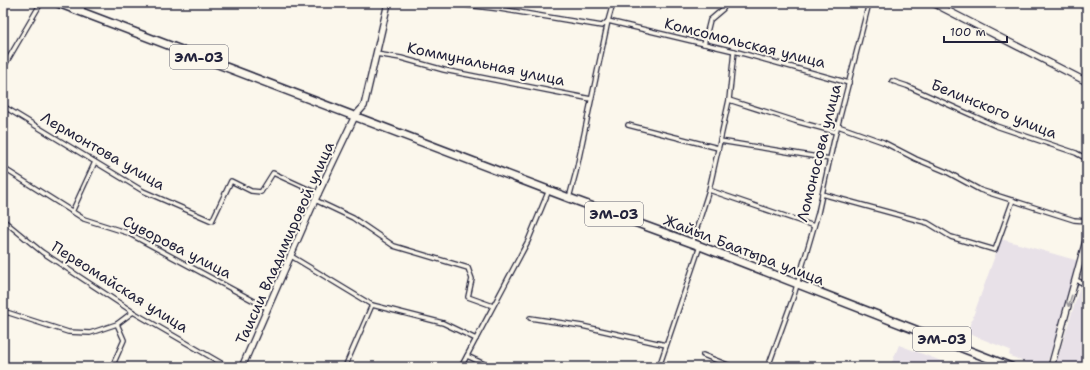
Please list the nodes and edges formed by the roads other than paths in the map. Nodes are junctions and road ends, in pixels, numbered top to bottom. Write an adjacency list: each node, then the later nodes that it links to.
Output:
1 (41, 3): 19 (street)
2 (58, 3): 14 (highway, ЭМ-03)
3 (83, 3): 14 (street)
4 (295, 3): 12 (street)
5 (388, 3): 18 (street)
6 (448, 3): 15 (street, Комсомольская улица)
7 (613, 3): 15 (street)
8 (726, 3): 16 (street)
9 (869, 3): 22 (street, Ломоносова улица)
10 (933, 3): 21 (street)
11 (1078, 3): 13 (street)
12 (304, 7)
13 (1087, 8)
14 (80, 11): 26 (highway, ЭМ-03)
15 (608, 21): 16 (street, Комсомольская улица); 23 (street)
16 (704, 44): 17 (street, Комсомольская улица)
17 (734, 51): 22 (street, Комсомольская улица); 24 (street)
18 (376, 54): 23 (street, Коммунальная улица); 26 (street)
19 (3, 68)
20 (892, 81): 33 (street, Белинского улица)
21 (1087, 82)
22 (849, 83): 28 (street, Ломоносова улица)
23 (592, 99): 40 (street)
24 (729, 100): 29 (street); 30 (street)
25 (3, 106): 34 (street, Лермонтова улица)
26 (355, 116): 36 (highway, Жайыл Баатыра улица / ЭМ-03); 38 (street, Таисии Владимировой улица)
27 (628, 125): 31 (street)
28 (838, 126): 29 (street, Ломоносова улица); 42 (street)
29 (836, 132): 32 (street, Ломоносова улица)
30 (720, 141): 31 (street); 32 (street)
31 (718, 148): 37 (street)
32 (830, 159): 39 (street, Ломоносова улица)
33 (1087, 159)
34 (95, 162): 38 (street, Лермонтова улица); 43 (street)
35 (3, 168): 43 (street, Суворова улица)
36 (549, 190): 40 (highway, Жайыл Баатыра улица / ЭМ-03); 55 (street)
37 (709, 190): 46 (street); 48 (street)
38 (318, 194): 41 (street, Таисии Владимировой улица)
39 (822, 194): 42 (street); 46 (street, Ломоносова улица)
40 (569, 198): 48 (highway, Жайыл Баатыра улица / ЭМ-03)
41 (316, 200): 50 (street, Таисии Владимировой улица); 55 (street)
42 (1013, 200): 45 (street)
43 (72, 212): 56 (street, Суворова улица)
44 (3, 220): 58 (street, Первомайская улица)
45 (1087, 221)
46 (814, 226): 52 (street, Ломоносова улица)
47 (1087, 236): 51 (street)
48 (692, 243): 49 (highway, Жайыл Баатыра улица / ЭМ-03)
49 (700, 246): 52 (highway, Жайыл Баатыра улица / ЭМ-03); 62 (street)
50 (291, 256): 54 (street); 56 (street, Таисии Владимировой улица)
51 (1076, 280): 53 (street); 75 (street, one-way to 75)
52 (797, 284): 73 (street, Ломоносова улица); 74 (highway, Жайыл Баатыра улица / ЭМ-03)
53 (1087, 285)
54 (372, 305): 61 (street); 68 (street)
55 (493, 306): 61 (street)
56 (268, 308): 67 (street, Таисии Владимировой улица)
57 (3, 311): 60 (street)
58 (133, 312): 60 (street); 66 (street, Первомайская улица)
59 (530, 318): 62 (street)
60 (117, 324): 65 (street)
61 (476, 339): 64 (street)
62 (666, 345): 71 (street)
63 (703, 355): 72 (street)
64 (467, 356): 69 (street); 70 (street)
65 (112, 367)
66 (228, 367)
67 (242, 367)
68 (345, 367)
69 (462, 367)
70 (491, 367)
71 (659, 367)
72 (732, 367)
73 (768, 367)
74 (1012, 367)
75 (1051, 367)

